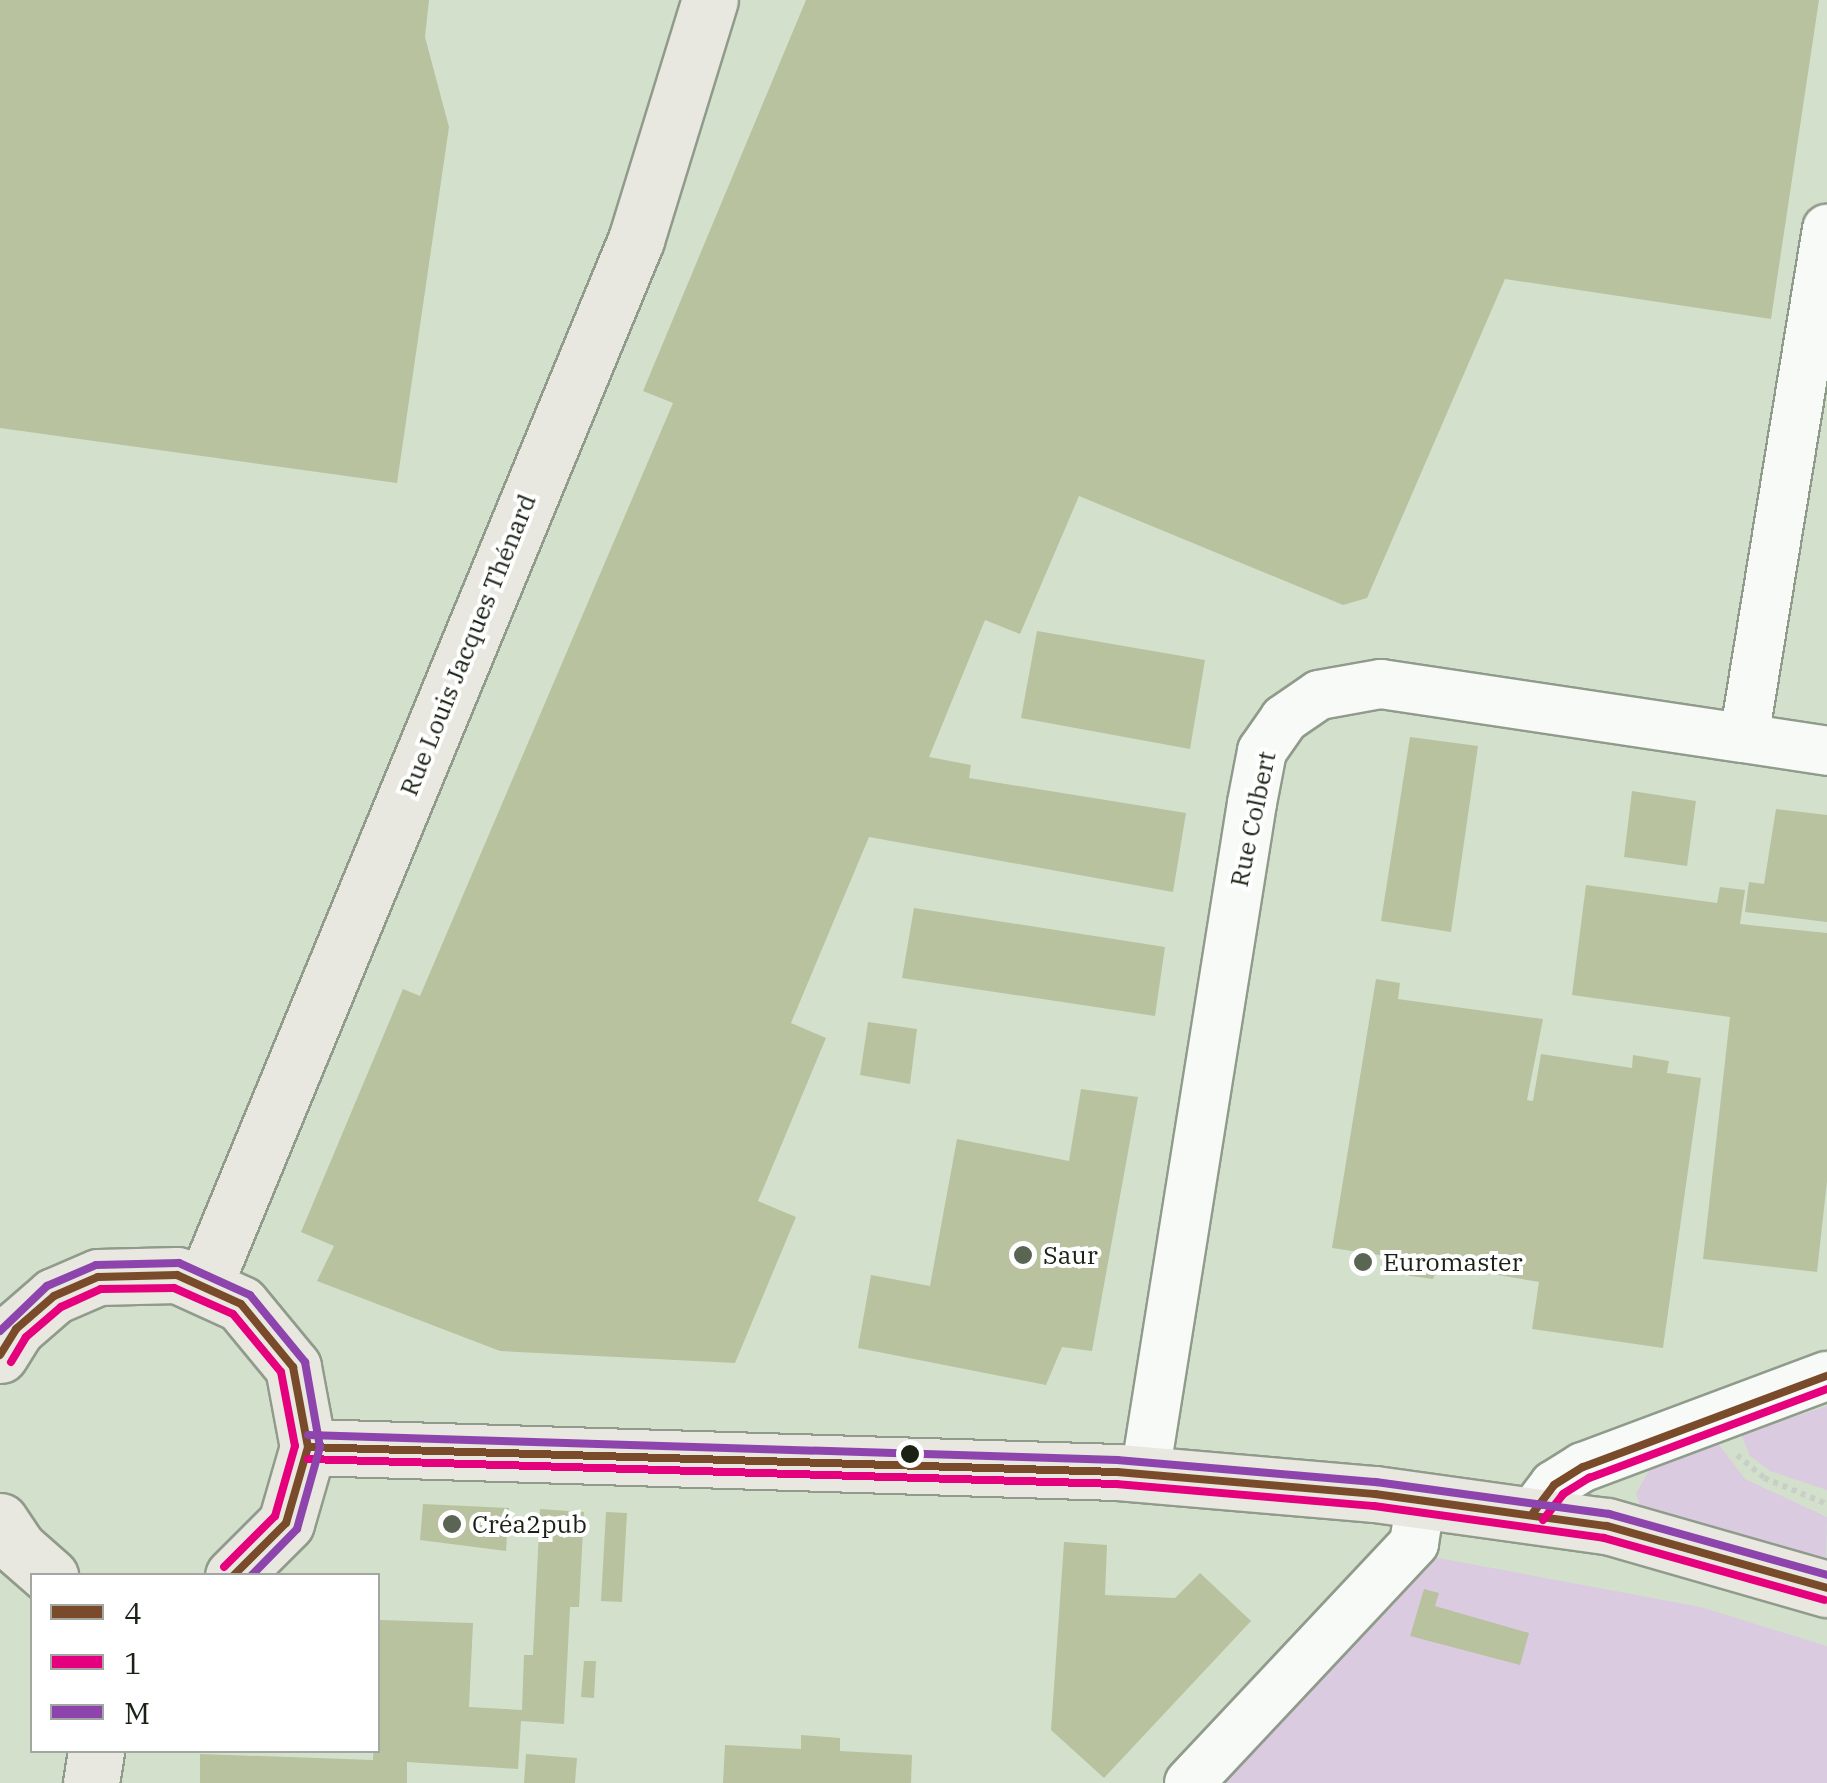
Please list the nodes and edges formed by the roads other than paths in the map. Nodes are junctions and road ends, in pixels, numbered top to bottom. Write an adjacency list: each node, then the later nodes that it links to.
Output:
1 (710, 0): 5 (main road, Rue Louis Jacques Thénard)
2 (1827, 229): 3 (street)
3 (1744, 738): 4 (street, Rue Colbert); 9 (street, Rue Colbert)
4 (1827, 751)
5 (204, 1284): 6 (main road); 8 (main road)
6 (0, 1355)
7 (1827, 1376): 11 (street)
8 (308, 1447): 9 (main road); 14 (main road)
9 (1145, 1474): 10 (main road)
10 (1421, 1500): 11 (main road); 18 (street)
11 (1533, 1513): 15 (main road)
12 (0, 1521): 13 (main road)
13 (47, 1573)
14 (236, 1573)
15 (1826, 1588)
16 (96, 1753): 17 (main road)
17 (91, 1783)
18 (1188, 1783)

